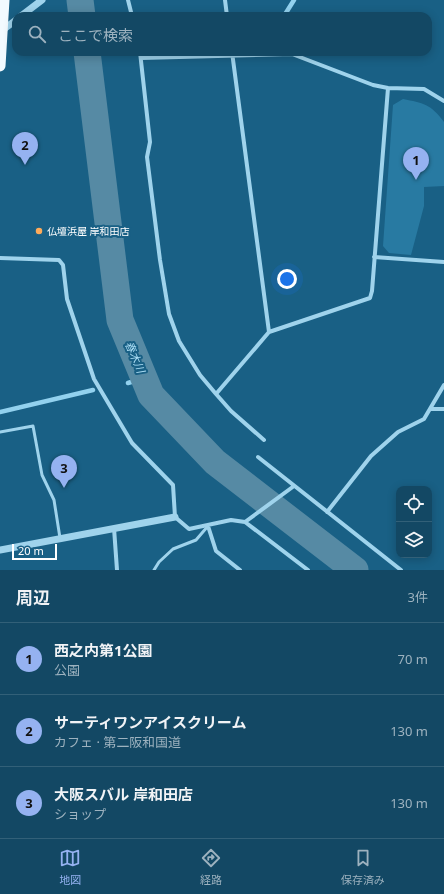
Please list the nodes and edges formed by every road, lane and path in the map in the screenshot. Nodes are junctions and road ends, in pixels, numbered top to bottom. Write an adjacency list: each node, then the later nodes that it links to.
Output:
1 (4, 0): 9 (highway)
2 (42, 0): 5 (street)
3 (128, 0): 6 (street)
4 (225, 0): 7 (street)
5 (26, 12)
6 (131, 12)
7 (226, 12)
8 (12, 23): 9 (street)
9 (1, 31): 14 (highway)
10 (186, 56): 13 (street)
11 (232, 56): 20 (street)
12 (297, 56): 15 (street)
13 (141, 58): 22 (street)
14 (0, 66)
15 (388, 88): 16 (street); 17 (street)
16 (444, 102)
17 (374, 257): 19 (street); 20 (street)
18 (0, 258): 30 (street)
19 (444, 262)
20 (269, 332): 22 (street)
21 (444, 385): 23 (street)
22 (216, 394): 26 (street)
23 (430, 409): 24 (street); 29 (street)
24 (444, 409)
25 (0, 432): 34 (lane)
26 (264, 440)
27 (258, 457): 28 (street)
28 (294, 486): 29 (street); 31 (street)
29 (327, 512): 40 (street)
30 (175, 517): 32 (street); 33 (street)
31 (244, 522): 32 (street); 39 (street)
32 (208, 526): 37 (lane); 38 (street)
33 (114, 528): 34 (street); 36 (street)
34 (60, 538): 35 (street)
35 (0, 550)
36 (117, 570)
37 (154, 570)
38 (240, 570)
39 (308, 570)
40 (401, 570)

